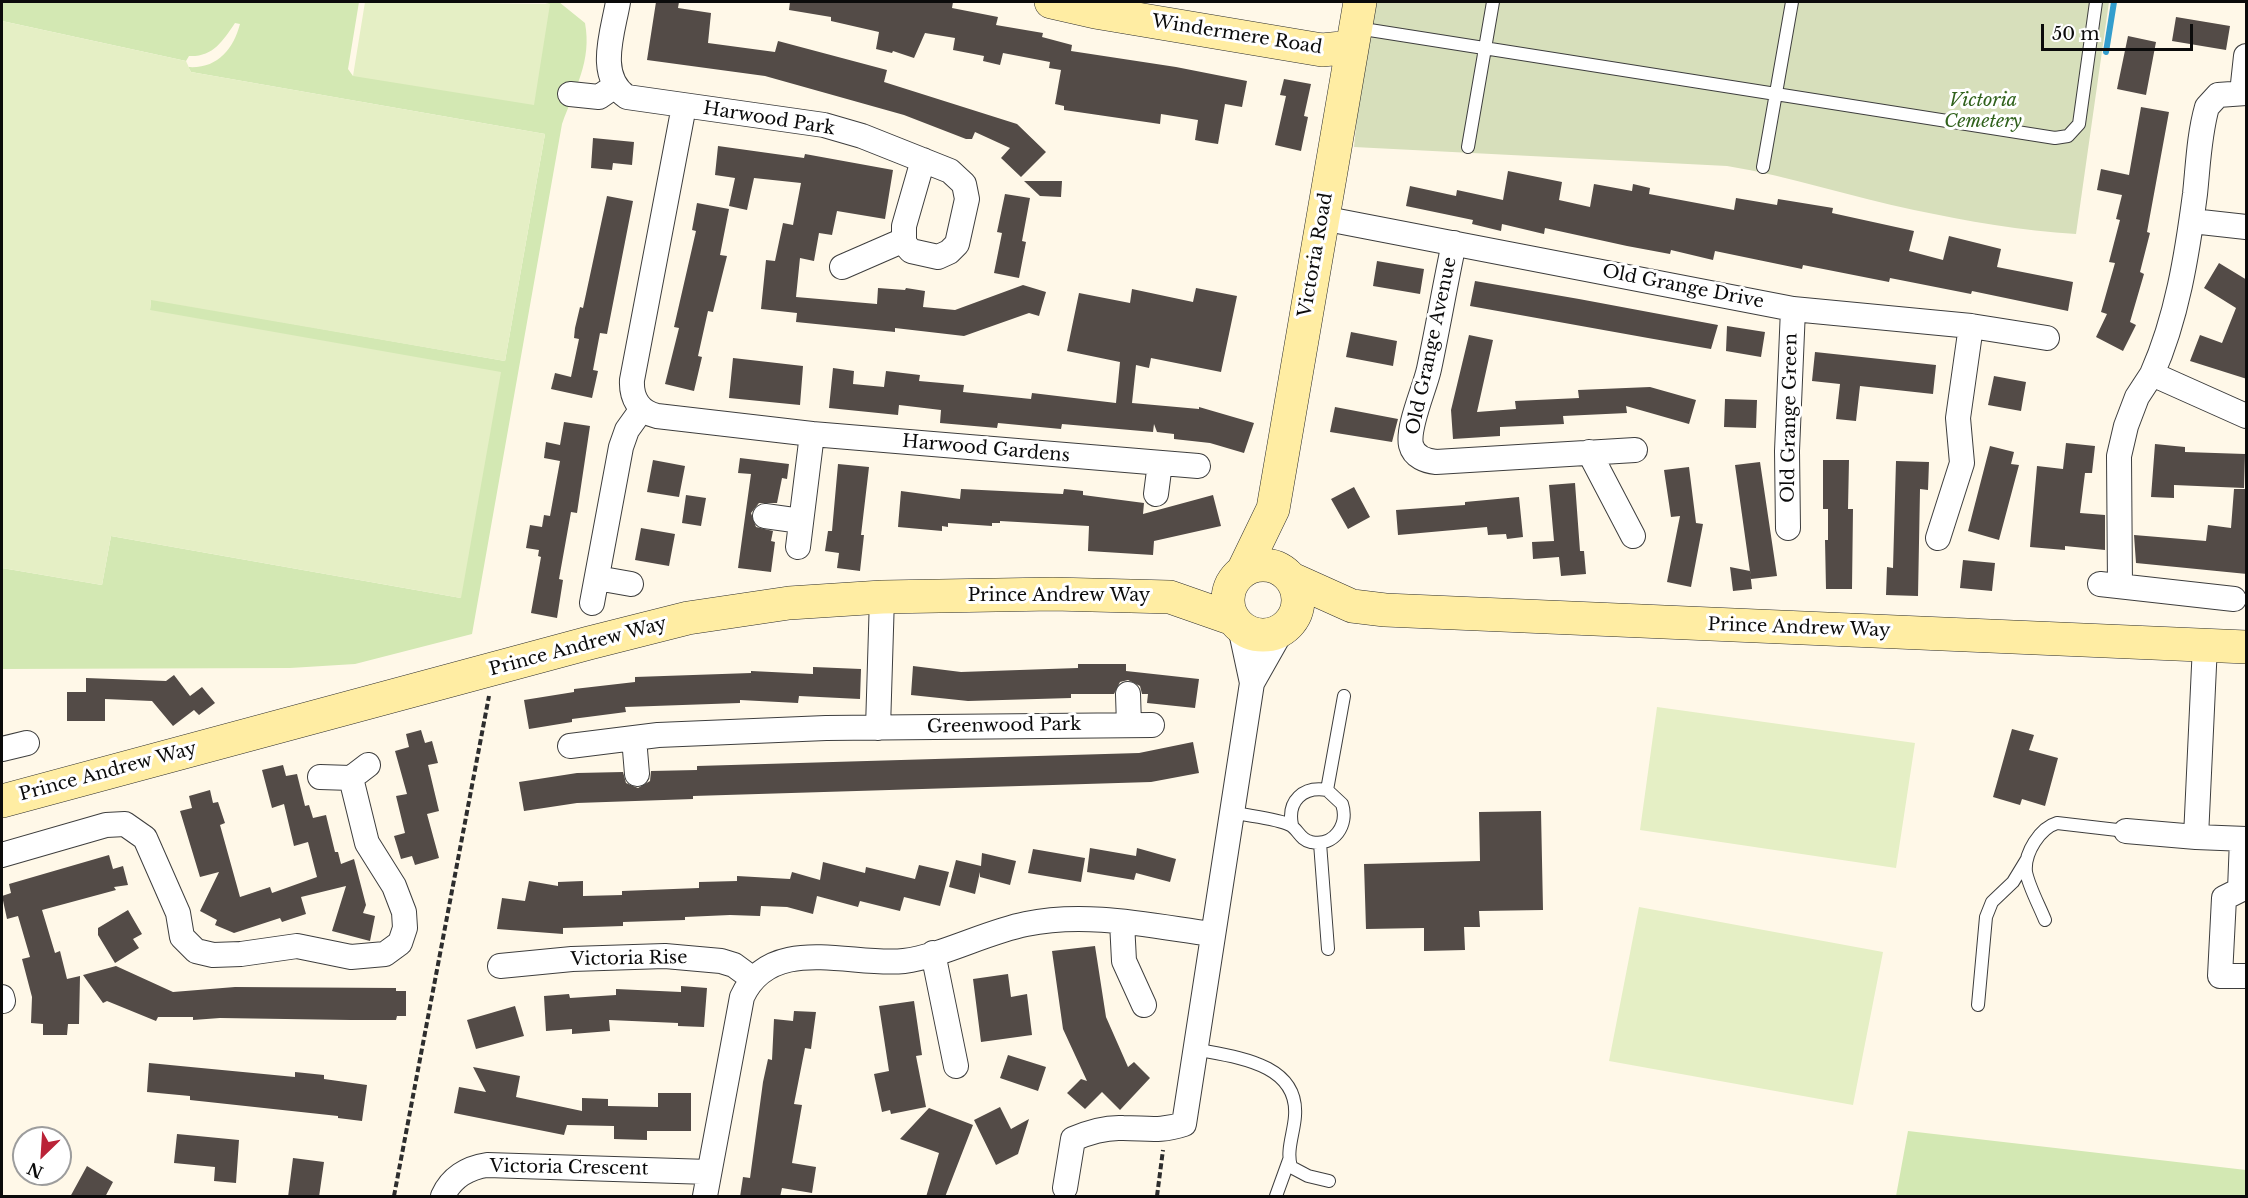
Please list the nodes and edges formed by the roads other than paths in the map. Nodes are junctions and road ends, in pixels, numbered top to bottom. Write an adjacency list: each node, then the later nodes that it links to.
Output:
1 (618, 2): 10 (street)
2 (1051, 2): 6 (street, Windermere Road)
3 (1493, 2): 8 (lane)
4 (1792, 2): 13 (lane)
5 (2096, 2): 13 (lane)
6 (1158, 12): 7 (street, Windermere Road)
7 (1356, 26): 8 (lane); 18 (street, Victoria Road)
8 (1486, 49): 13 (lane); 15 (lane)
9 (2247, 56): 11 (street)
10 (615, 86): 12 (street); 14 (street, Harwood Park)
11 (2244, 93): 19 (street)
12 (570, 94)
13 (1776, 94): 17 (lane)
14 (684, 106): 16 (street, Harwood Park); 28 (street)
15 (1468, 147)
16 (923, 160): 21 (street); 21 (street, Harwood Park)
17 (1763, 167)
18 (1322, 218): 22 (street, Old Grange Drive); 36 (street, Victoria Road)
19 (2192, 221): 20 (street); 27 (street)
20 (2247, 226)
21 (904, 240): 23 (street)
22 (1454, 243): 24 (street, Old Grange Drive); 32 (street, Old Grange Avenue)
23 (842, 267)
24 (1793, 309): 25 (street, Old Grange Drive); 39 (street, Old Grange Green)
25 (1971, 326): 26 (street, Old Grange Drive); 41 (street)
26 (2047, 338)
27 (2152, 374): 29 (street); 49 (street)
28 (642, 409): 30 (street, Harwood Gardens); 45 (street)
29 (2247, 416)
30 (812, 434): 33 (street, Harwood Gardens); 38 (street)
31 (1635, 450): 32 (street, Old Grange Avenue)
32 (1588, 452): 40 (street)
33 (1160, 464): 34 (street, Harwood Gardens); 35 (street)
34 (1198, 466)
35 (1156, 494)
36 (1273, 509): 43 (street, Victoria Road); 44 (street, Victoria Road)
37 (765, 516): 38 (street)
38 (801, 521): 42 (street)
39 (1788, 528)
40 (1633, 536)
41 (1938, 538)
42 (798, 547)
43 (1239, 575): 44 (street); 48 (street, Prince Andrew Way); 52 (street)
44 (1288, 575): 51 (street, Prince Andrew Way); 53 (street)
45 (597, 578): 46 (street); 50 (street)
46 (631, 584)
47 (882, 597): 48 (street, Prince Andrew Way); 59 (street); 67 (street, Prince Andrew Way)
48 (1170, 597): 52 (street, Prince Andrew Way)
49 (2234, 599)
50 (592, 603)
51 (1352, 606): 53 (street, Prince Andrew Way); 54 (street, Prince Andrew Way)
52 (1237, 623): 53 (street); 56 (street)
53 (1287, 626): 56 (street)
54 (2205, 645): 55 (street, Prince Andrew Way); 71 (street)
55 (2247, 647)
56 (1252, 683): 68 (street)
57 (1128, 694): 59 (street, Greenwood Park)
58 (1344, 696): 66 (lane)
59 (878, 728): 60 (street, Greenwood Park)
60 (634, 738): 62 (street, Greenwood Park); 64 (street)
61 (27, 743): 63 (street)
62 (570, 746)
63 (2, 749)
64 (637, 774)
65 (320, 777): 74 (street)
66 (1327, 790): 69 (lane); 73 (lane)
67 (2, 801)
68 (1231, 812): 69 (lane); 79 (street)
69 (1292, 825): 73 (lane)
70 (2126, 831): 71 (street); 75 (lane)
71 (2196, 837): 72 (street)
72 (2244, 839): 76 (street)
73 (1320, 843): 80 (lane)
74 (2, 855)
75 (2029, 855): 77 (lane); 86 (lane)
76 (2243, 892): 83 (street)
77 (2045, 920)
78 (1122, 922): 79 (street); 81 (street); 85 (street)
79 (1212, 934): 87 (street)
80 (1328, 949)
81 (933, 953): 84 (street); 88 (street)
82 (500, 966): 84 (street, Victoria Rise)
83 (2247, 976)
84 (753, 979): 90 (street)
85 (1144, 1005)
86 (1978, 1005)
87 (1194, 1049): 89 (lane); 92 (street)
88 (956, 1066)
89 (1289, 1160): 91 (lane); 93 (lane)
90 (709, 1172): 94 (street, Victoria Crescent); 95 (street)
91 (1329, 1181)
92 (1065, 1188)
93 (1278, 1194)
94 (443, 1197)
95 (705, 1197)

